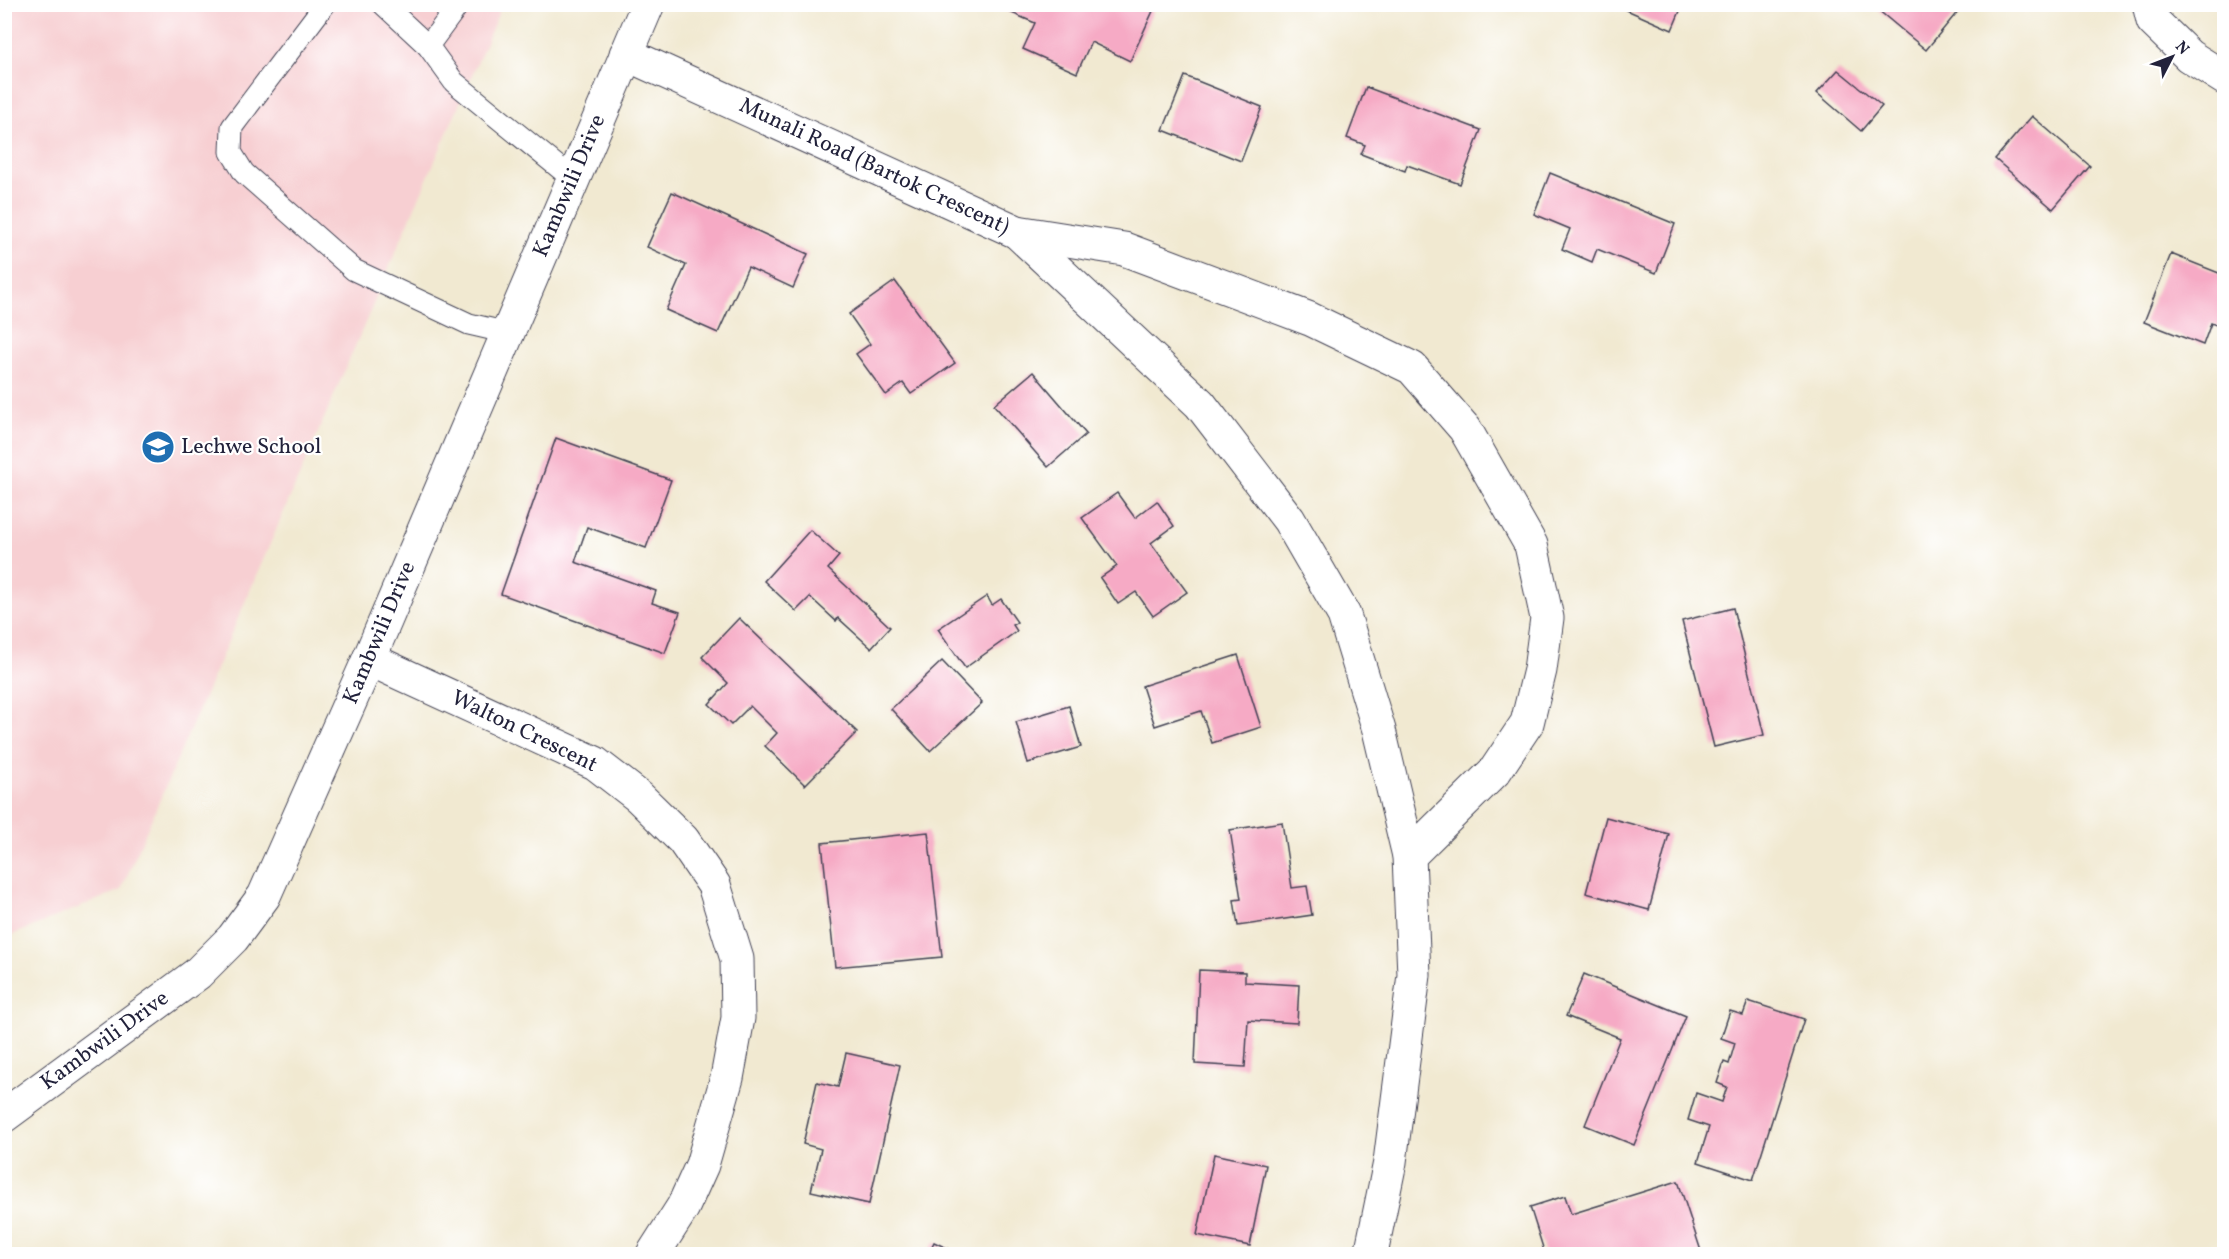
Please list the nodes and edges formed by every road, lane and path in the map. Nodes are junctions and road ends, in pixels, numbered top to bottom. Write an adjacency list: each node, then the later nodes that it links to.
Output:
1 (325, 4): 11 (lane)
2 (383, 4): 6 (lane)
3 (459, 4): 6 (lane)
4 (648, 4): 7 (street, Kambwili Drive)
5 (2149, 4): 8 (street)
6 (428, 46): 9 (lane)
7 (626, 54): 9 (street, Kambwili Drive); 10 (street, Munali Road (Bartok Crescent))
8 (2224, 78)
9 (573, 179): 11 (street, Kambwili Drive)
10 (1017, 232): 13 (street, Munali Road (Bartok Crescent)); 13 (street)
11 (508, 333): 12 (street, Kambwili Drive)
12 (369, 659): 14 (street, Kambwili Drive); 15 (street, Walton Crescent)
13 (1409, 856): 16 (street, Munali Road (Bartok Crescent))
14 (4, 1116)
15 (652, 1254)
16 (1371, 1254)

